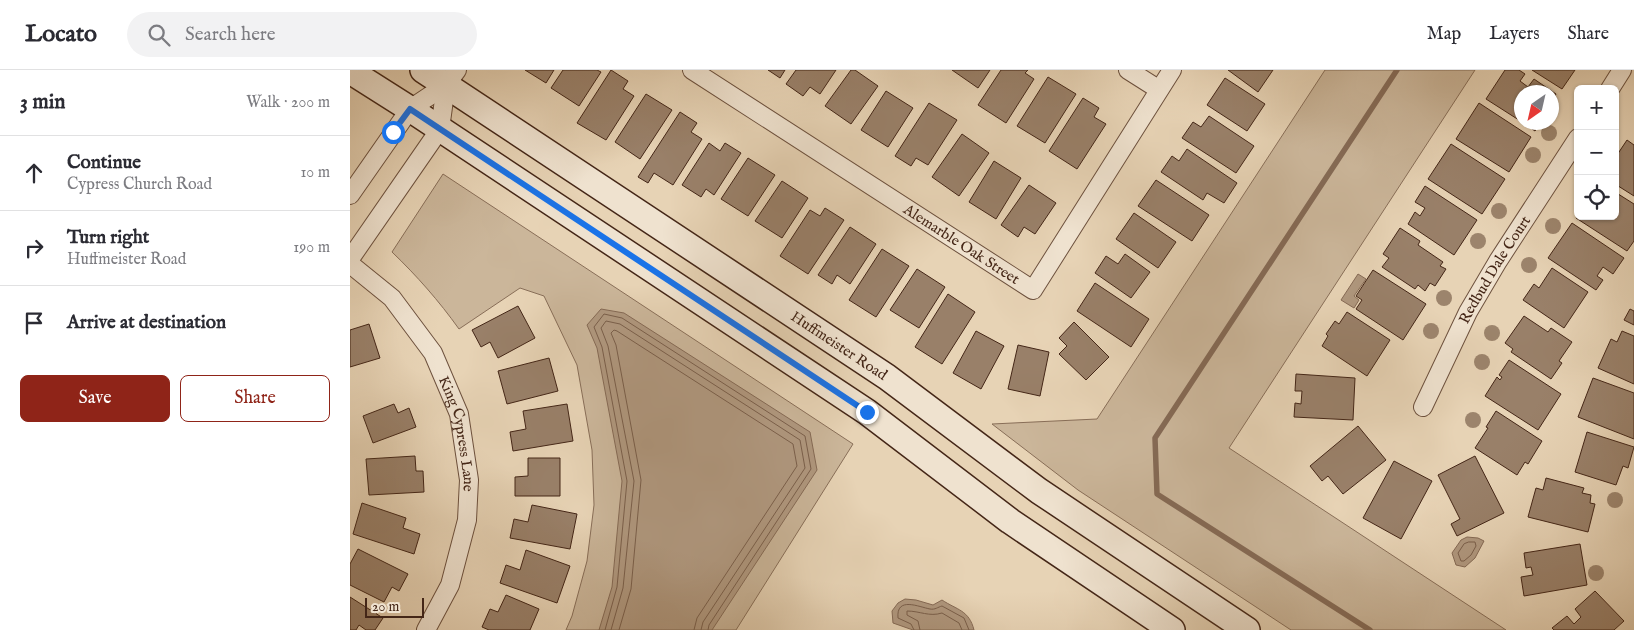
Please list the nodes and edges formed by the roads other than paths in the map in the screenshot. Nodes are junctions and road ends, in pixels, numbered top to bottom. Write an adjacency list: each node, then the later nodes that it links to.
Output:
1 (423, 70): 7 (main road, Huffmeister Road)
2 (692, 70): 9 (street, Alemarble Oak Street)
3 (1128, 70): 9 (street)
4 (1172, 70): 9 (street)
5 (1622, 70): 8 (street)
6 (350, 71): 10 (main road)
7 (452, 78): 10 (street); 11 (street); 19 (main road, Huffmeister Road)
8 (1613, 85)
9 (1158, 89)
10 (410, 109): 11 (main road); 13 (street)
11 (440, 129): 14 (street); 18 (main road)
12 (1574, 144): 16 (street, Redbud Dale Court)
13 (350, 195)
14 (350, 259)
15 (350, 264): 17 (street, King Cypress Lane)
16 (1423, 407)
17 (426, 630)
18 (1172, 630)
19 (1247, 630)

